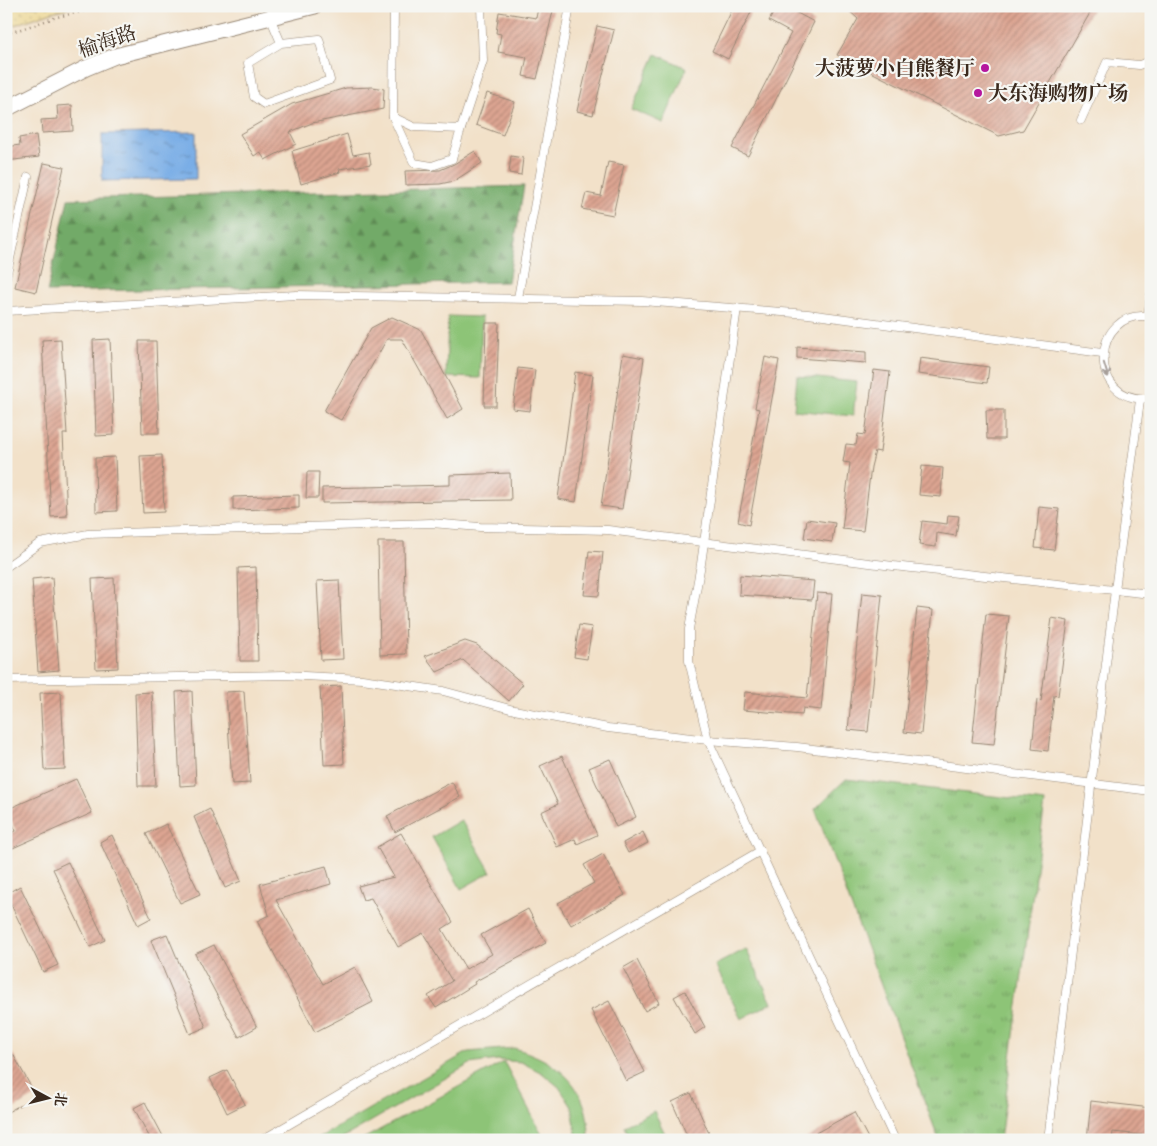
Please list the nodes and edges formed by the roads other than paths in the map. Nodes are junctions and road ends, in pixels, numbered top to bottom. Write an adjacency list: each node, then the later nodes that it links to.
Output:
1 (315, 6): 5 (street, 榆海路)
2 (394, 6): 9 (lane)
3 (482, 6): 11 (lane)
4 (570, 6): 15 (lane)
5 (270, 17): 6 (lane); 8 (street, 榆海路)
6 (280, 43): 6 (lane)
7 (1151, 61): 10 (lane)
8 (6, 109)
9 (393, 117): 11 (lane); 11 (lane)
10 (1081, 120)
11 (460, 129)
12 (28, 177): 13 (lane)
13 (6, 277)
14 (1151, 295): 18 (lane)
15 (518, 298): 16 (lane); 17 (lane)
16 (737, 308): 19 (lane); 22 (lane)
17 (6, 311)
18 (1150, 316): 19 (lane)
19 (1102, 353): 21 (lane, one-way to 21)
20 (1151, 398): 21 (lane)
21 (1140, 400): 24 (lane)
22 (704, 541): 23 (lane); 24 (lane); 27 (lane)
23 (6, 567)
24 (1115, 590): 25 (lane); 28 (lane)
25 (1151, 594)
26 (6, 680): 27 (lane)
27 (708, 740): 28 (lane); 30 (lane)
28 (1092, 784): 29 (lane); 33 (lane)
29 (1151, 790)
30 (760, 851): 31 (lane); 32 (lane)
31 (262, 1140)
32 (896, 1140)
33 (1048, 1140)

